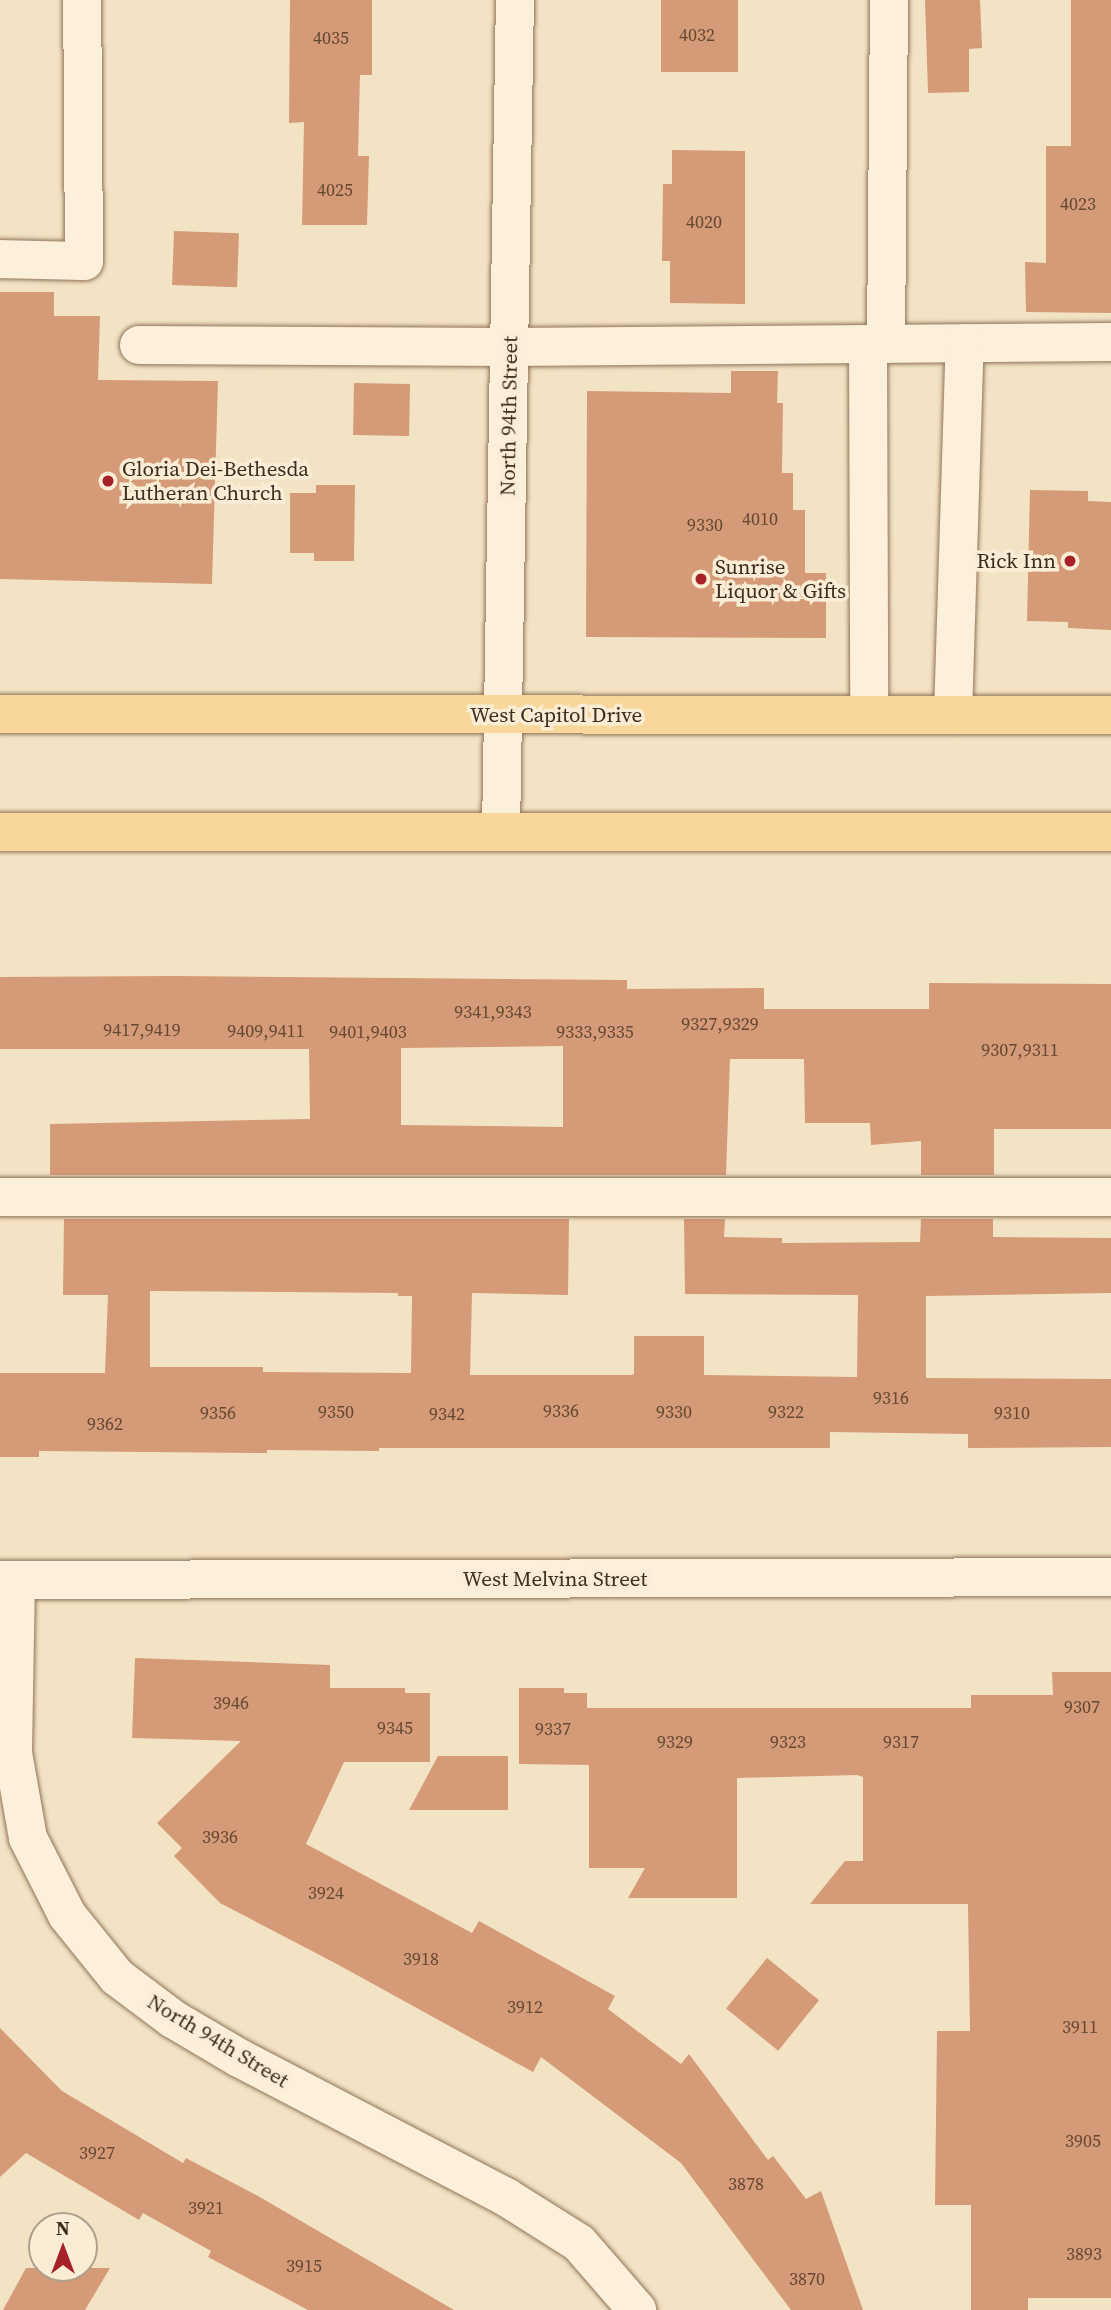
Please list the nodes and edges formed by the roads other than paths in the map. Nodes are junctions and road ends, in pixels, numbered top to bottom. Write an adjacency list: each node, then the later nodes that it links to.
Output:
1 (82, 0): 4 (street)
2 (515, 0): 9 (street, North 94th Street)
3 (889, 0): 7 (street)
4 (0, 259)
5 (1111, 342): 6 (street)
6 (965, 343): 7 (street); 13 (street)
7 (877, 344): 9 (street); 12 (street)
8 (139, 345): 9 (street)
9 (510, 347): 11 (street, North 94th Street)
10 (0, 714): 11 (main road, West Capitol Drive)
11 (504, 714): 12 (main road, West Capitol Drive); 16 (street, North 94th Street)
12 (869, 715): 13 (main road, West Capitol Drive)
13 (953, 715): 14 (main road, West Capitol Drive)
14 (1111, 715)
15 (0, 832): 16 (main road)
16 (501, 832): 17 (main road)
17 (1111, 832)
18 (0, 1197): 19 (street)
19 (1111, 1197)
20 (1111, 1577): 21 (street, West Melvina Street)
21 (8, 1580): 22 (street, North 94th Street)
22 (637, 2310)

